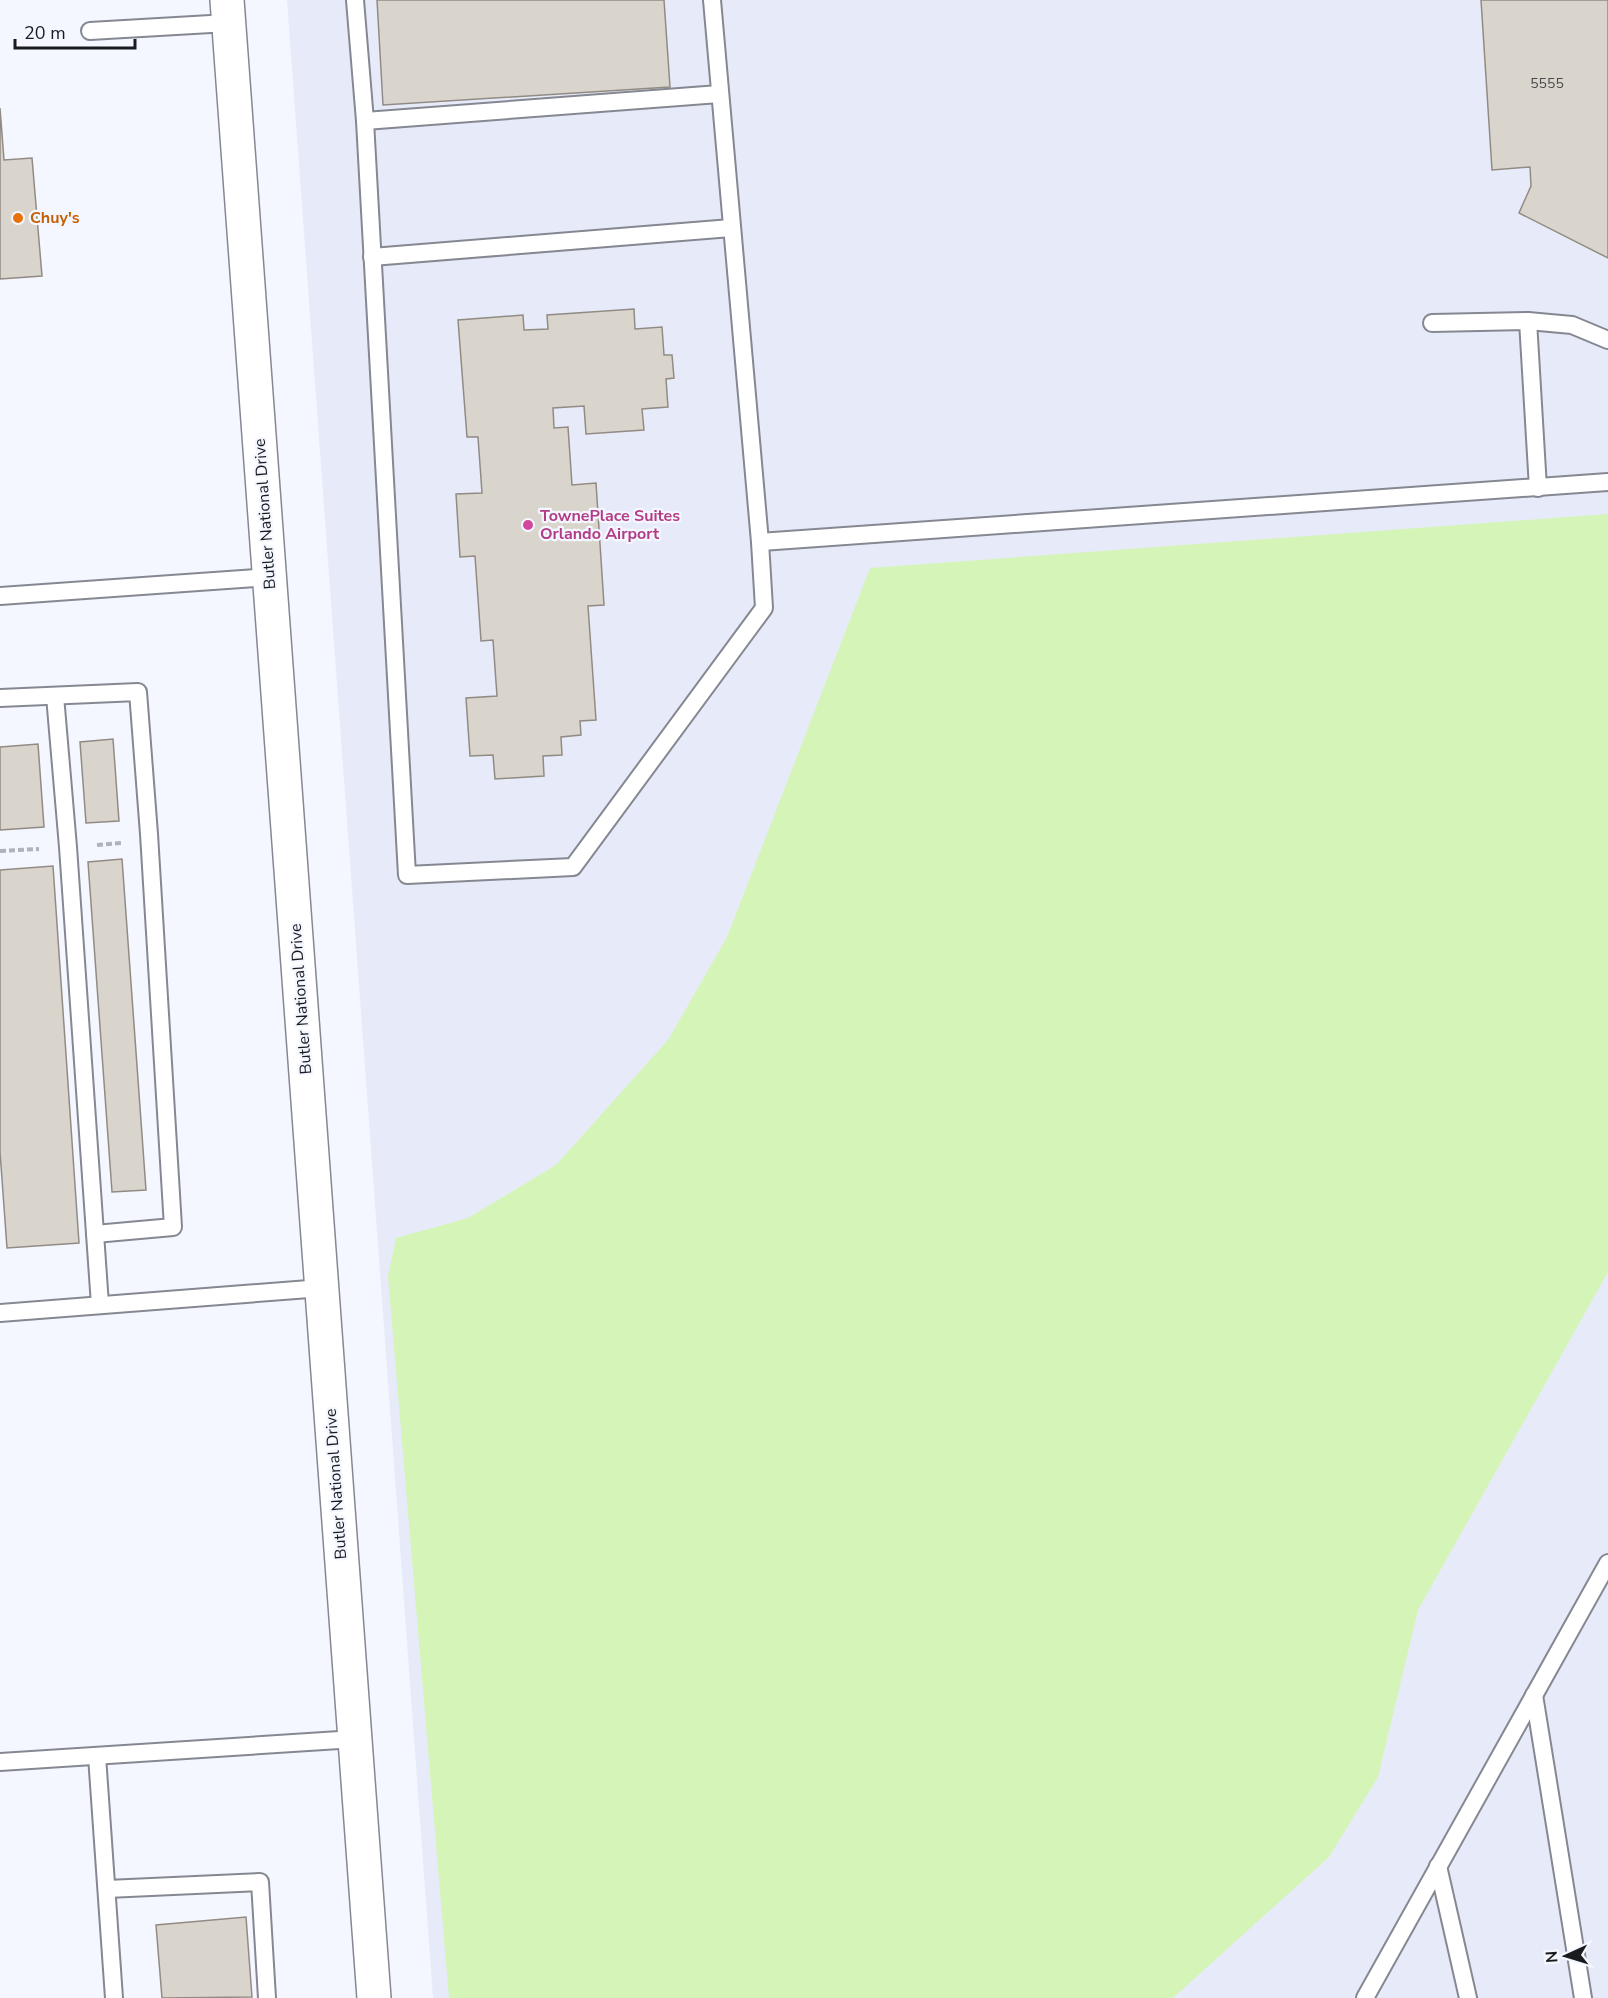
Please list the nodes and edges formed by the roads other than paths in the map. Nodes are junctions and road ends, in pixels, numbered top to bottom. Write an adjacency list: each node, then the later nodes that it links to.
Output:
1 (356, 0): 6 (lane)
2 (712, 0): 5 (lane)
3 (227, 12): 4 (lane); 15 (street, Butler National Drive)
4 (90, 31)
5 (719, 94): 6 (lane); 7 (lane)
6 (365, 121): 8 (lane)
7 (731, 228): 8 (lane); 14 (lane)
8 (372, 257): 14 (lane)
9 (1528, 321): 10 (lane); 11 (lane); 13 (lane)
10 (1432, 323)
11 (1608, 340)
12 (1608, 482): 13 (lane)
13 (1538, 488): 14 (lane)
14 (760, 542)
15 (270, 578): 16 (lane); 20 (street, Butler National Drive)
16 (0, 596)
17 (55, 696): 18 (lane); 19 (lane); 19 (lane)
18 (0, 698)
19 (95, 1234): 21 (lane)
20 (322, 1288): 21 (lane); 25 (street, Butler National Drive)
21 (100, 1305): 22 (lane)
22 (0, 1313)
23 (1608, 1563): 24 (lane)
24 (1534, 1695): 28 (lane); 35 (lane)
25 (355, 1739): 26 (lane); 32 (street, Butler National Drive)
26 (97, 1756): 27 (lane); 29 (lane)
27 (0, 1762)
28 (1438, 1866): 33 (lane); 34 (lane)
29 (106, 1889): 30 (lane); 31 (lane)
30 (114, 1998)
31 (267, 1998)
32 (374, 1998)
33 (1365, 1998)
34 (1468, 1998)
35 (1583, 1998)

